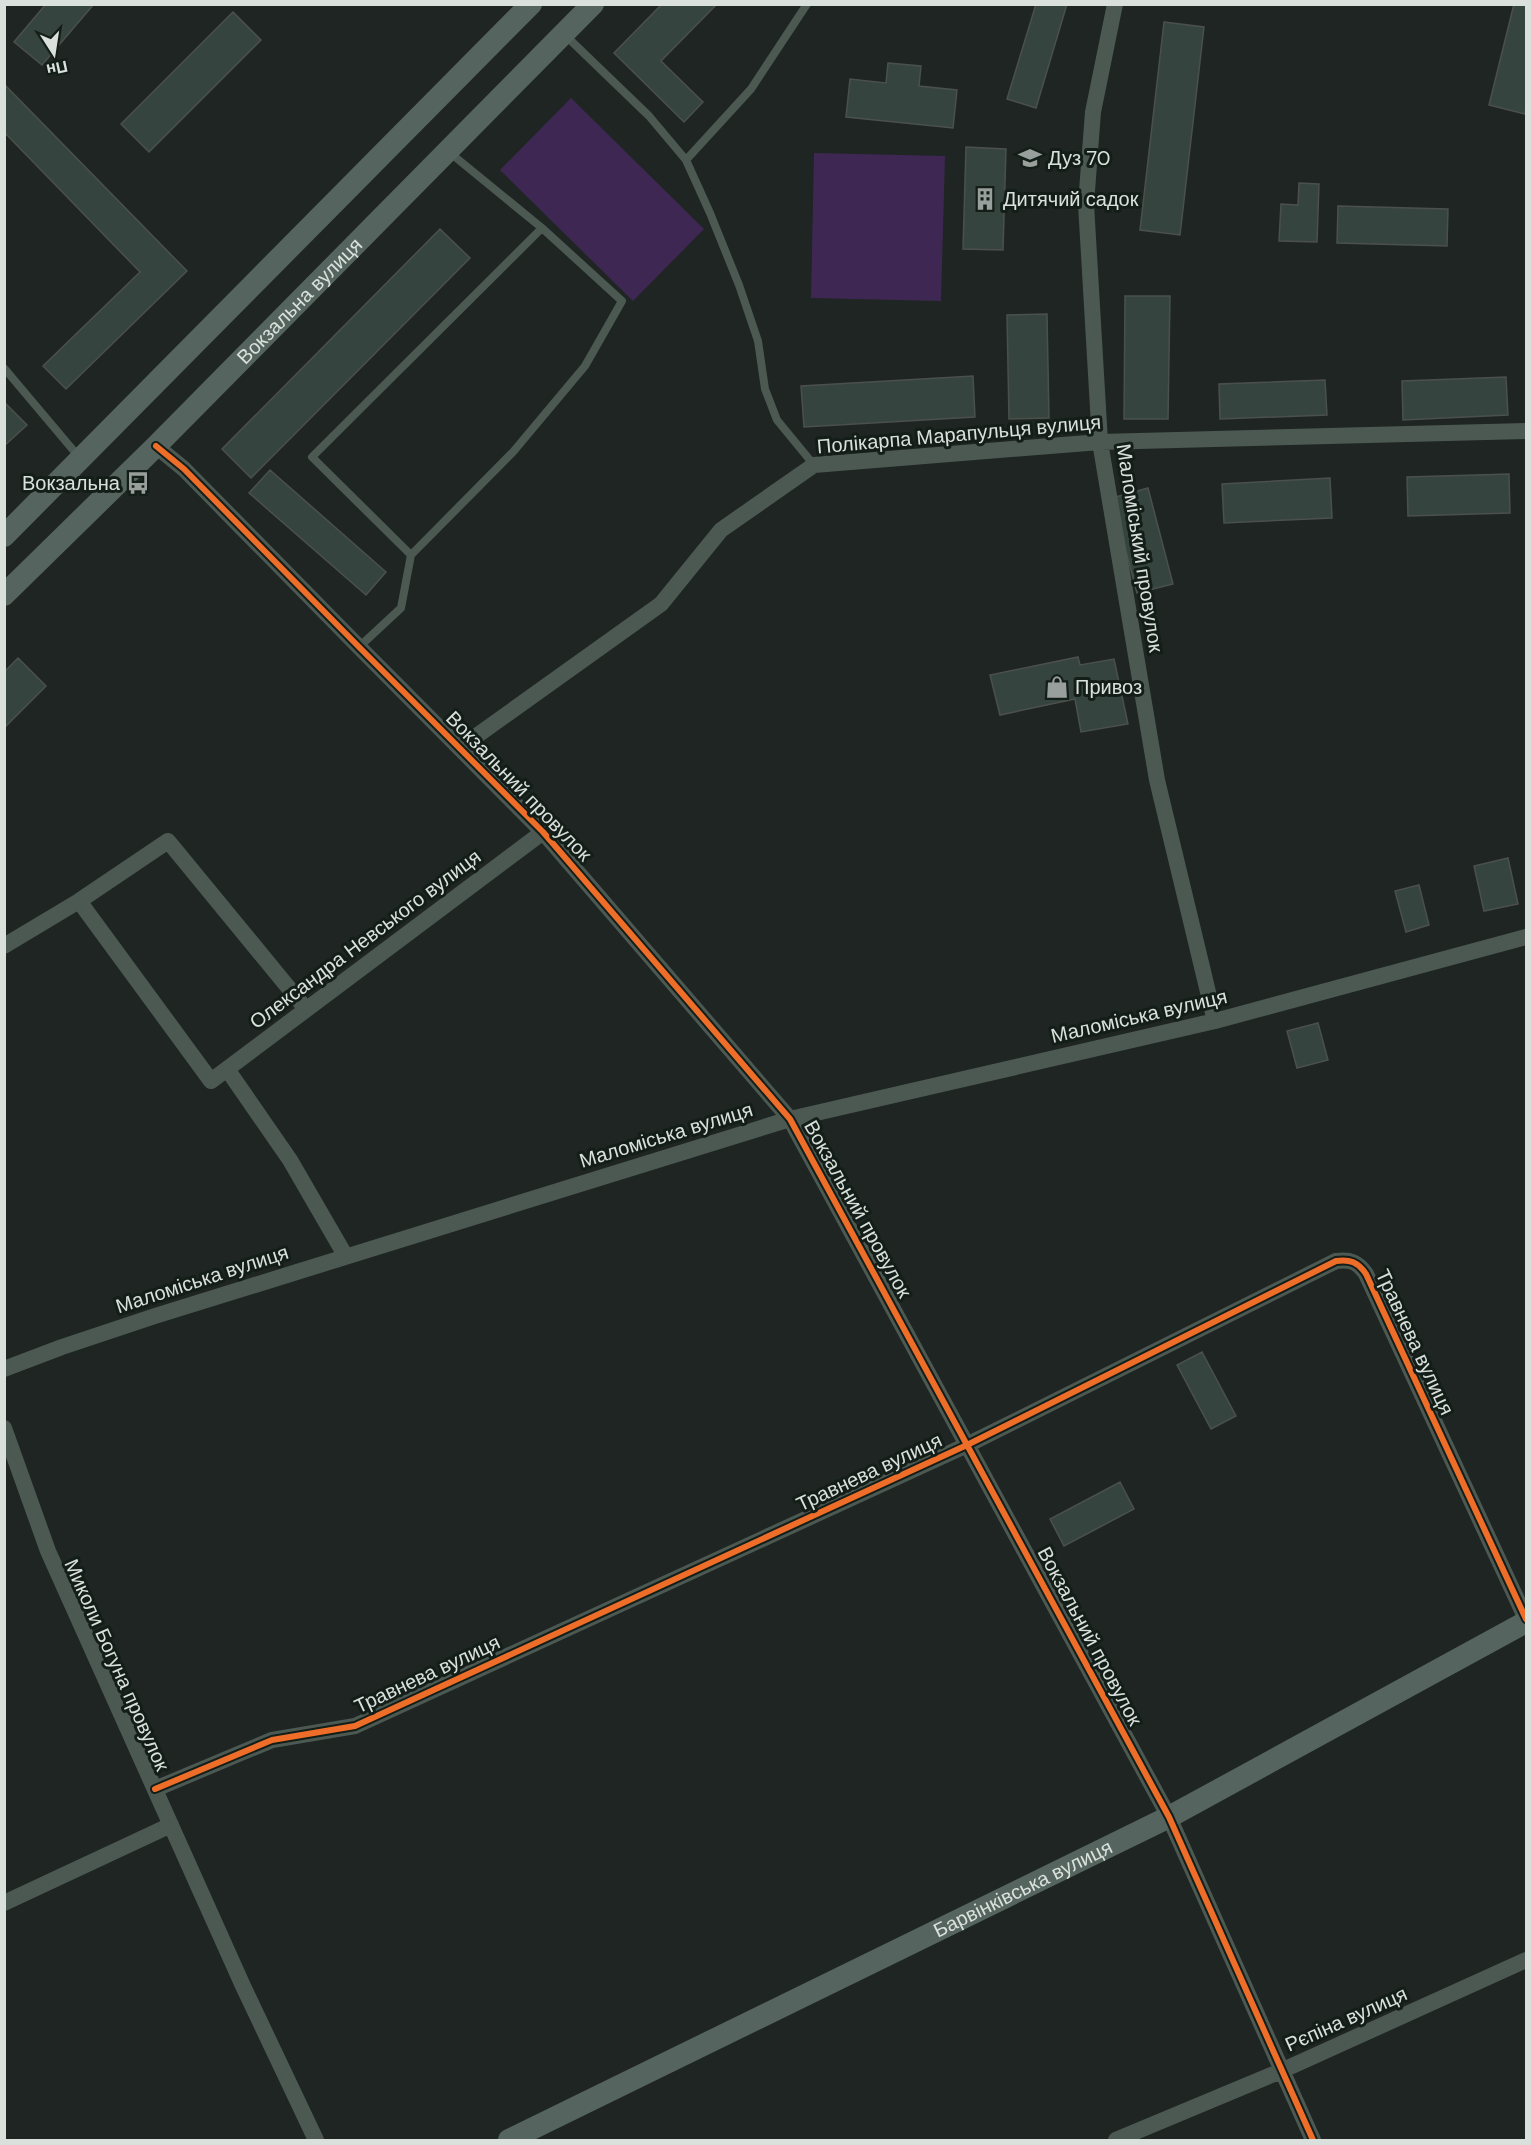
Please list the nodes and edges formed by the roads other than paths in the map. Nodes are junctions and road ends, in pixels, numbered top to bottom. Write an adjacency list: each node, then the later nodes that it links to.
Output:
1 (531, 4): 13 (street)
2 (593, 4): 5 (street, Вокзальна вулиця)
3 (807, 4): 7 (lane)
4 (1115, 4): 11 (street, Маломіський провулок)
5 (564, 34): 6 (street, Вокзальна вулиця); 7 (lane)
6 (449, 152): 8 (lane); 12 (street, Вокзальна вулиця)
7 (686, 160): 14 (lane)
8 (542, 228): 16 (lane); 16 (lane)
9 (4, 368): 13 (lane)
10 (1527, 431): 11 (street, Полікарпа Марапульця вулиця)
11 (1100, 442): 14 (street, Полікарпа Марапульця вулиця); 25 (street, Маломіський провулок)
12 (156, 446): 17 (street, Вокзальна вулиця); 18 (street, Вокзальний провулок)
13 (81, 459): 15 (street)
14 (814, 465): 19 (street, Полікарпа Марапульця вулиця)
15 (4, 536)
16 (411, 555): 18 (lane)
17 (4, 595)
18 (359, 648): 19 (street, Вокзальний провулок)
19 (461, 747): 20 (street, Вокзальний провулок)
20 (543, 832): 24 (street, Олександра Невського вулиця); 27 (street, Вокзальний провулок)
21 (79, 901): 23 (street); 24 (street); 26 (street, Олександра Невського вулиця)
22 (1527, 937): 25 (street, Маломіська вулиця)
23 (4, 946)
24 (306, 1009): 26 (street, Олександра Невського вулиця)
25 (1215, 1021): 27 (street, Маломіська вулиця)
26 (227, 1069): 28 (street)
27 (790, 1119): 28 (street, Маломіська вулиця); 31 (street, Вокзальний провулок)
28 (345, 1255): 29 (street, Маломіська вулиця)
29 (4, 1369)
30 (4, 1428): 33 (street, Миколи Богуна провулок)
31 (967, 1444): 32 (street, Травнева вулиця); 33 (street, Травнева вулиця); 34 (street, Вокзальний провулок)
32 (1527, 1621): 34 (street, Барвінківська вулиця)
33 (155, 1789): 35 (street, Миколи Богуна провулок)
34 (1169, 1817): 38 (street, Вокзальний провулок); 40 (street, Барвінківська вулиця)
35 (171, 1825): 36 (street); 39 (street, Миколи Богуна провулок)
36 (4, 1903)
37 (1527, 1960): 38 (street, Рєпіна вулиця)
38 (1281, 2071): 41 (street, Рєпіна вулиця); 42 (street, Вокзальний провулок)
39 (316, 2140)
40 (509, 2140)
41 (1116, 2140)
42 (1313, 2140)

